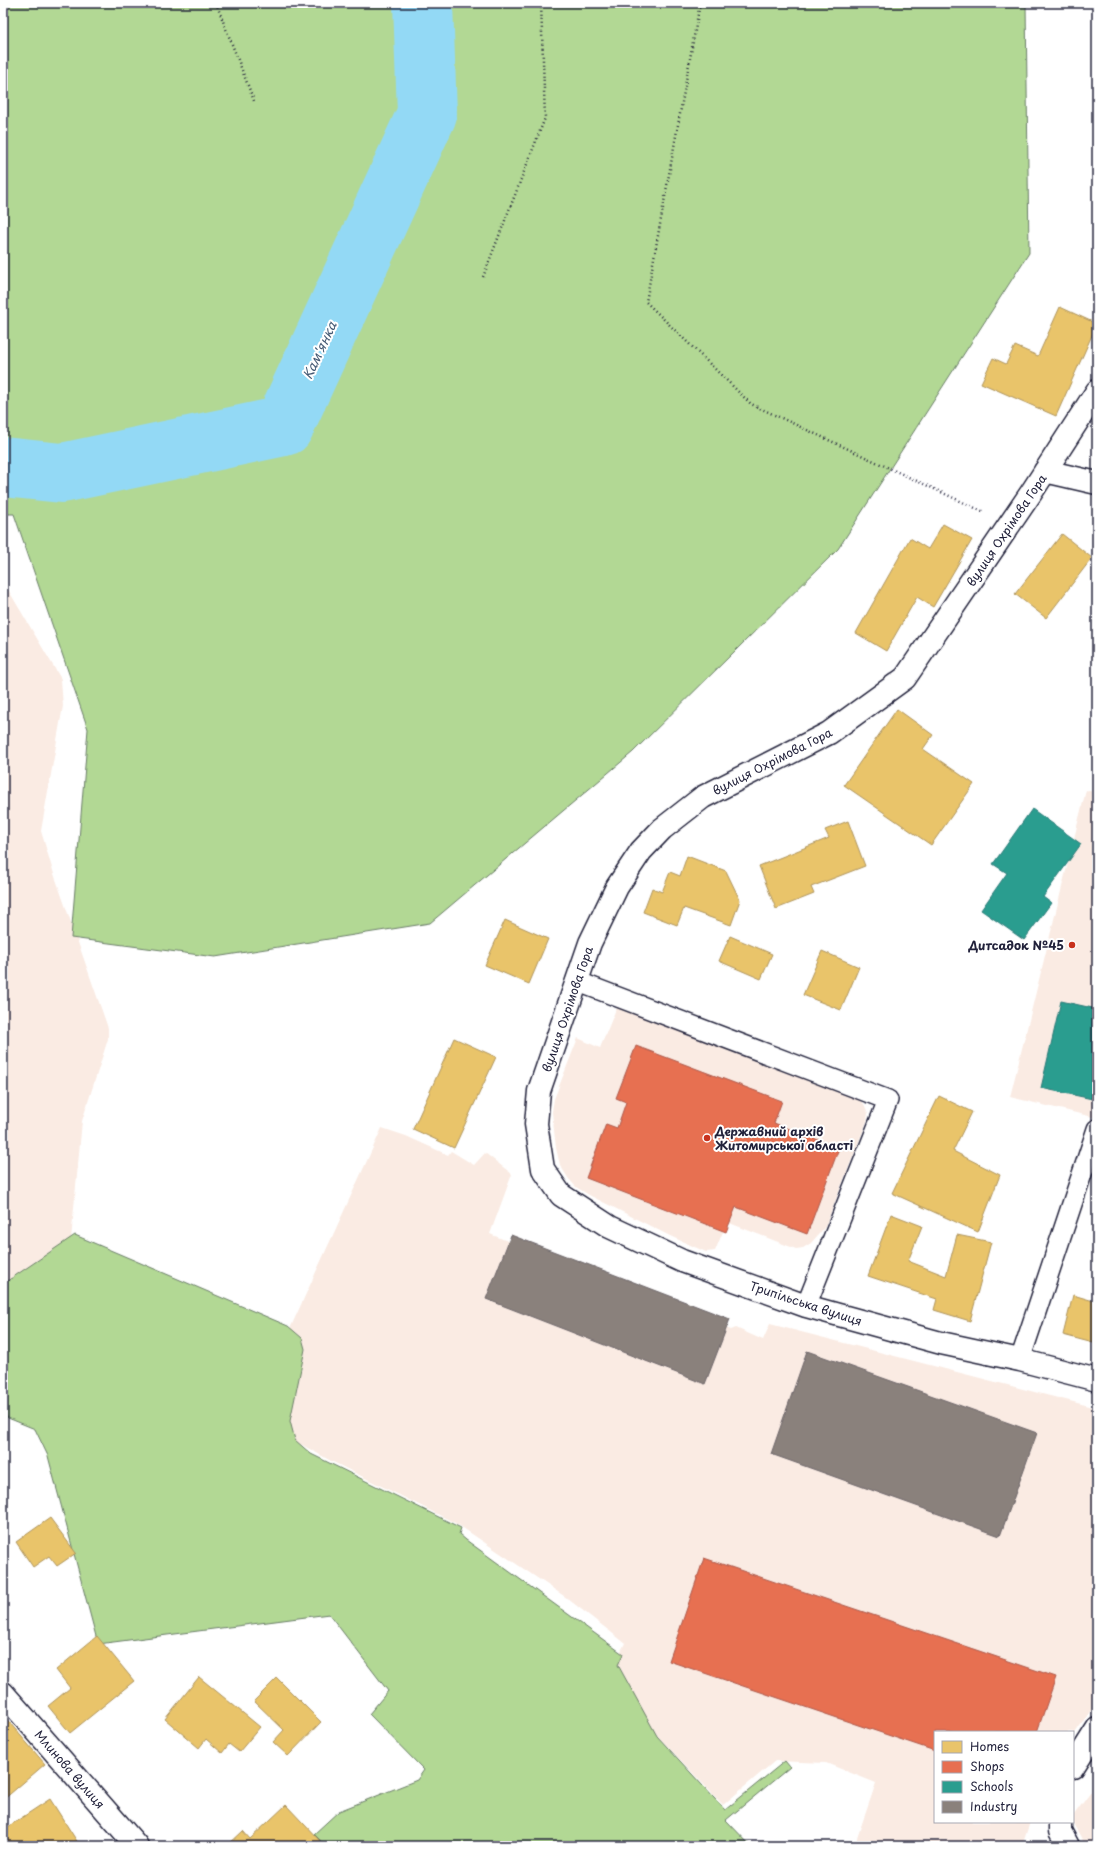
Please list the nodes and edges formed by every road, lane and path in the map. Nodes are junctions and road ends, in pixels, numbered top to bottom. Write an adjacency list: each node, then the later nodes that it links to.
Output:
1 (216, 3): 4 (path)
2 (541, 3): 5 (path)
3 (700, 3): 9 (path)
4 (254, 100)
5 (483, 276)
6 (1097, 391): 7 (street, вулиця Охрімова Гора)
7 (1045, 471): 8 (street); 9 (street, вулиця Охрімова Гора)
8 (1097, 483)
9 (1009, 524): 10 (street, вулиця Охрімова Гора)
10 (576, 981): 12 (street, вулиця Охрімова Гора); 13 (lane)
11 (1097, 1129): 14 (lane)
12 (543, 1170): 13 (street, Трипільська вулиця)
13 (806, 1306): 14 (street, Трипільська вулиця)
14 (1020, 1360): 15 (street, Трипільська вулиця)
15 (1097, 1380)
16 (3, 1693): 20 (street, Млинова вулиця)
17 (1097, 1729): 18 (street)
18 (1074, 1765)
19 (1060, 1823): 21 (street)
20 (137, 1846)
21 (1068, 1846)

